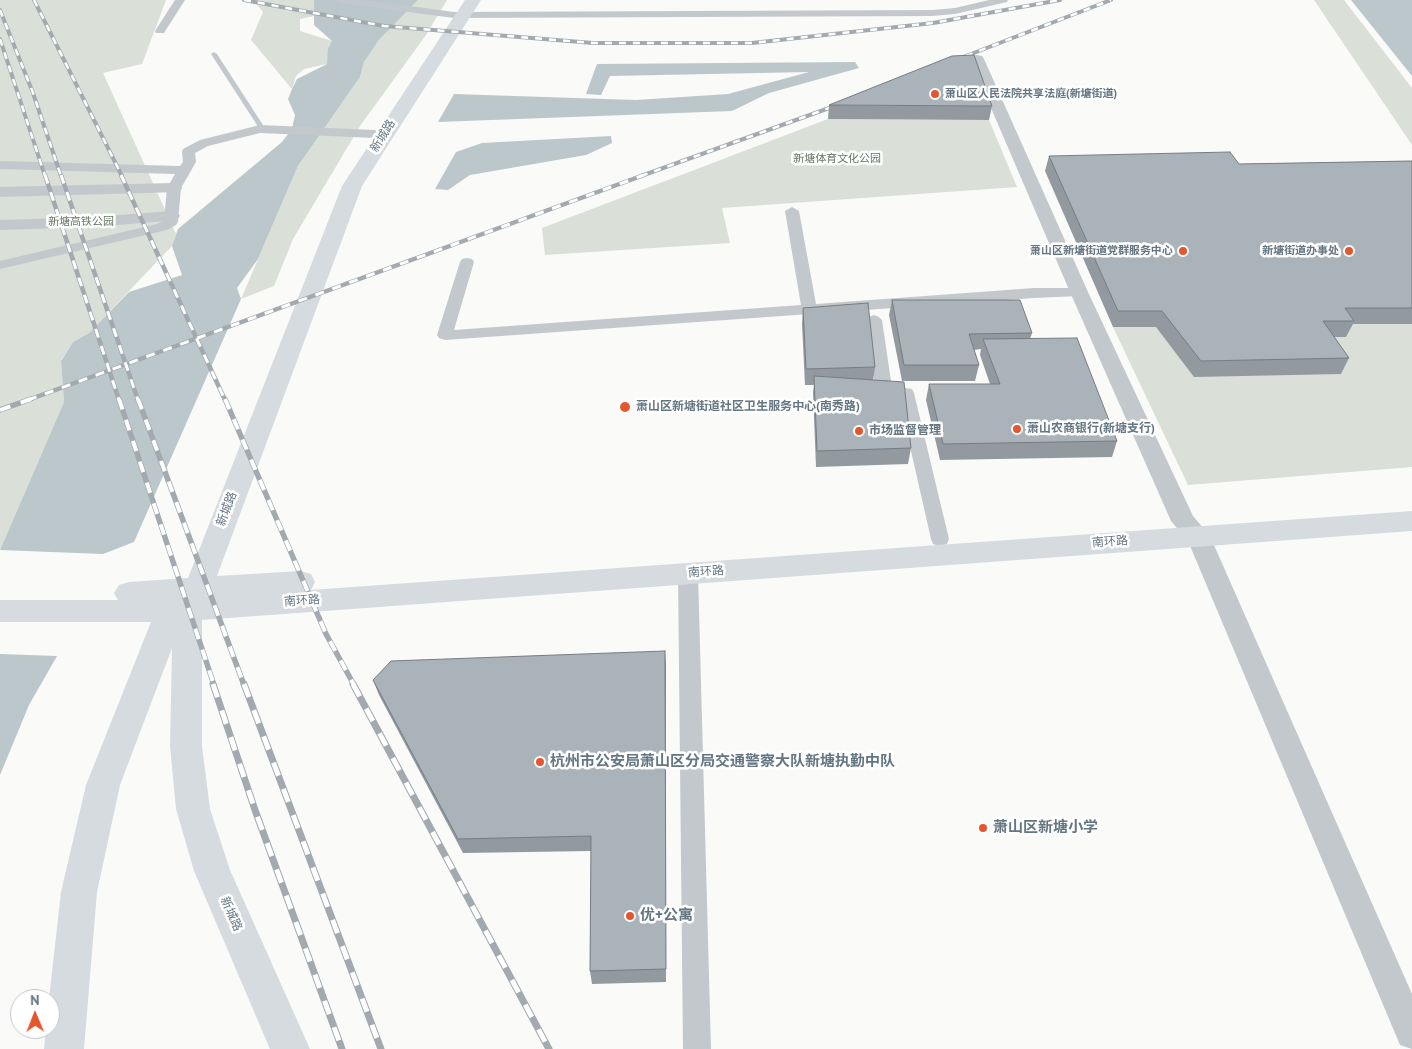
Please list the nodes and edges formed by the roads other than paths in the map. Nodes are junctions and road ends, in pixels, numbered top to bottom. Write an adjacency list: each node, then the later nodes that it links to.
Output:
1 (180, 0): 10 (street)
2 (340, 0): 7 (street)
3 (577, 0): 9 (street)
4 (827, 0): 8 (street)
5 (1003, 0): 6 (street)
6 (954, 5): 8 (street)
7 (464, 7): 9 (street); 14 (main road, 新城路); 35 (main road, 新城路)
8 (830, 13): 9 (street)
9 (576, 14)
10 (160, 31)
11 (214, 54): 13 (lane)
12 (977, 59): 24 (street)
13 (260, 129): 14 (street); 16 (street)
14 (375, 134): 35 (main road, 新城路)
15 (0, 165): 16 (street)
16 (183, 170): 17 (street)
17 (174, 188): 18 (street); 20 (street)
18 (0, 192)
19 (792, 211): 25 (street)
20 (171, 216): 21 (street); 23 (street)
21 (0, 225)
22 (467, 262): 25 (street)
23 (0, 265)
24 (1079, 292): 25 (street); 31 (street)
25 (809, 309)
26 (874, 320): 28 (street)
27 (866, 393): 28 (street)
28 (884, 393): 32 (street)
29 (1412, 506): 31 (main road, 南环路)
30 (1412, 521): 31 (main road, 南环路)
31 (1191, 528): 32 (main road, 南环路); 33 (main road, 南环路); 37 (street)
32 (940, 539): 35 (main road, 南环路)
33 (688, 573): 35 (main road, 南环路); 40 (street)
34 (0, 593): 35 (main road, 南环路)
35 (184, 600): 36 (main road, 南环路); 38 (main road, 新城路); 39 (main road, 新城路)
36 (0, 611)
37 (1412, 1033)
38 (64, 1049)
39 (290, 1049)
40 (697, 1049)

